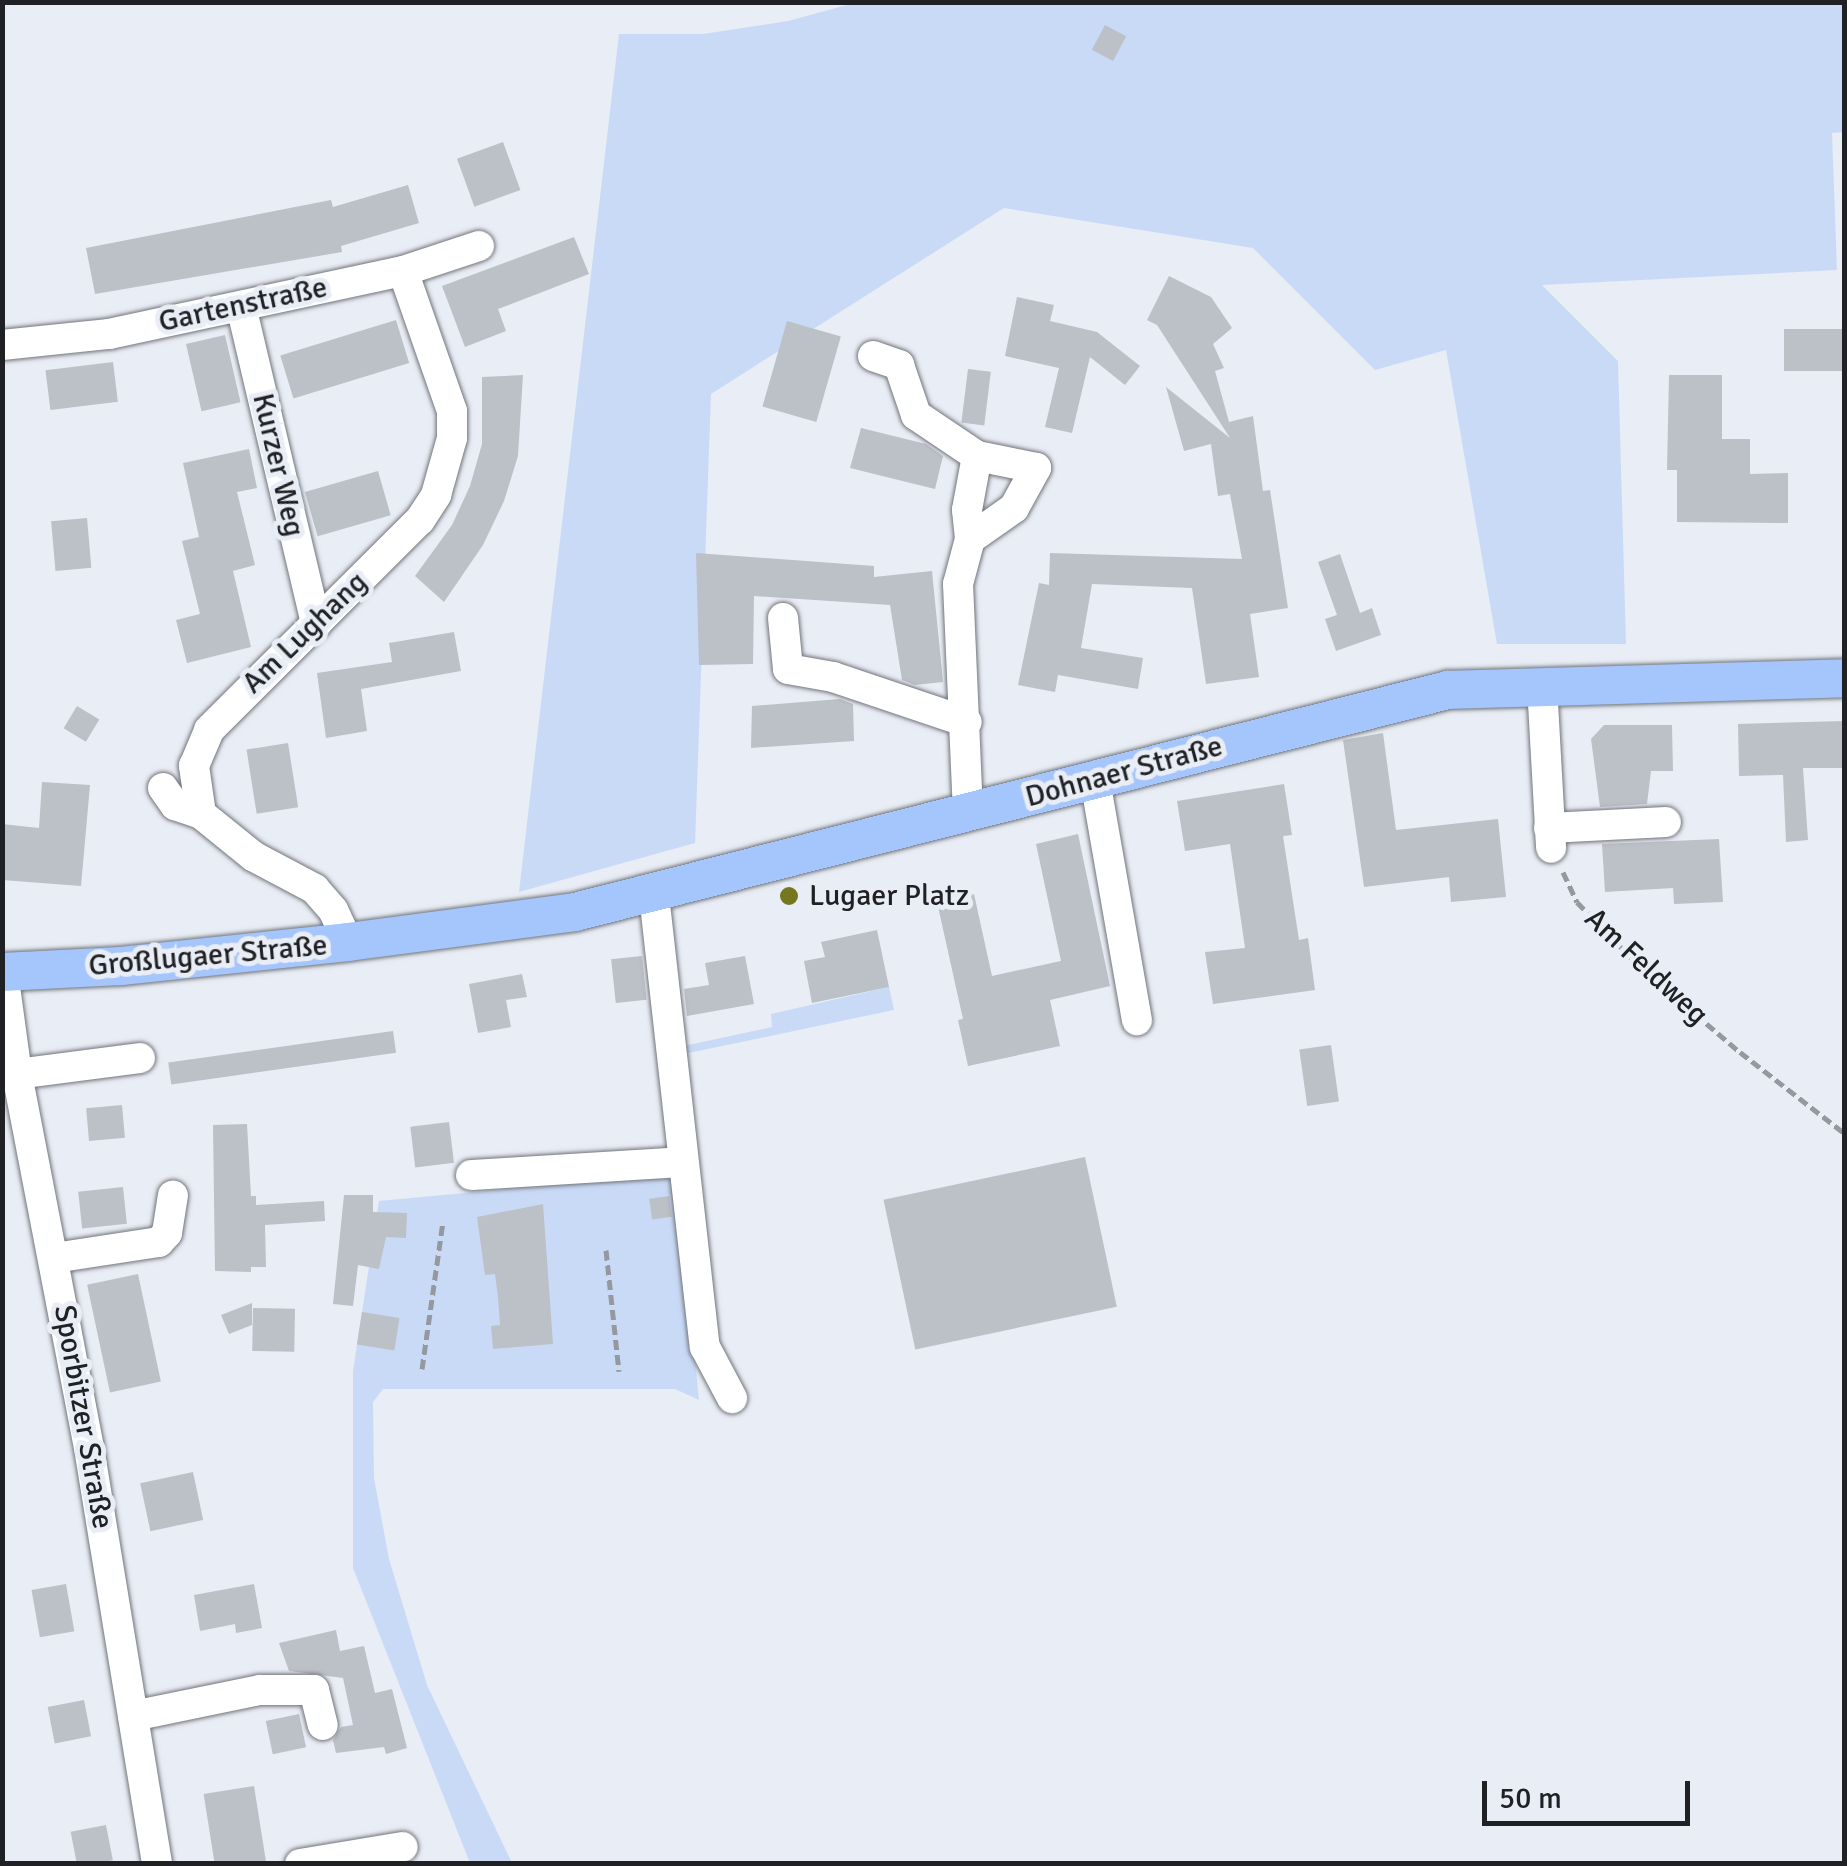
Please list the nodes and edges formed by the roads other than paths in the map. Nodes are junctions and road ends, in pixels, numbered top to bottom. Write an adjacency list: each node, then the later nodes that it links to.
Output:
1 (479, 246): 2 (street, Gartenstraße)
2 (403, 271): 3 (street, Gartenstraße); 9 (street, Am Lughang)
3 (241, 306): 4 (street, Gartenstraße); 9 (street, Kurzer Weg)
4 (2, 345)
5 (873, 356): 6 (street)
6 (977, 456): 7 (street); 7 (street)
7 (970, 539): 12 (street)
8 (782, 618): 12 (street)
9 (316, 624): 15 (street, Am Lughang)
10 (1844, 678): 11 (main road, Dohnaer Straße)
11 (1542, 684): 13 (main road, Dohnaer Straße); 17 (street)
12 (967, 722): 16 (street)
13 (1095, 780): 16 (main road, Dohnaer Straße); 22 (street)
14 (163, 788): 15 (street)
15 (201, 814): 20 (street)
16 (968, 814): 18 (main road, Dohnaer Straße)
17 (1666, 822)
18 (654, 894): 19 (main road, Dohnaer Straße); 25 (street)
19 (412, 933): 20 (main road, Großlugaer Straße)
20 (348, 942): 21 (main road, Großlugaer Straße)
21 (3, 972): 24 (street, Sporbitzer Straße)
22 (1137, 1020)
23 (140, 1058): 24 (street)
24 (16, 1074): 28 (street, Sporbitzer Straße)
25 (683, 1162): 26 (street); 29 (street)
26 (471, 1176)
27 (173, 1195): 28 (street)
28 (54, 1258): 30 (street, Sporbitzer Straße)
29 (732, 1398)
30 (133, 1716): 31 (street); 33 (street, Sporbitzer Straße)
31 (323, 1725)
32 (402, 1848): 34 (street)
33 (157, 1864)
34 (300, 1864)

